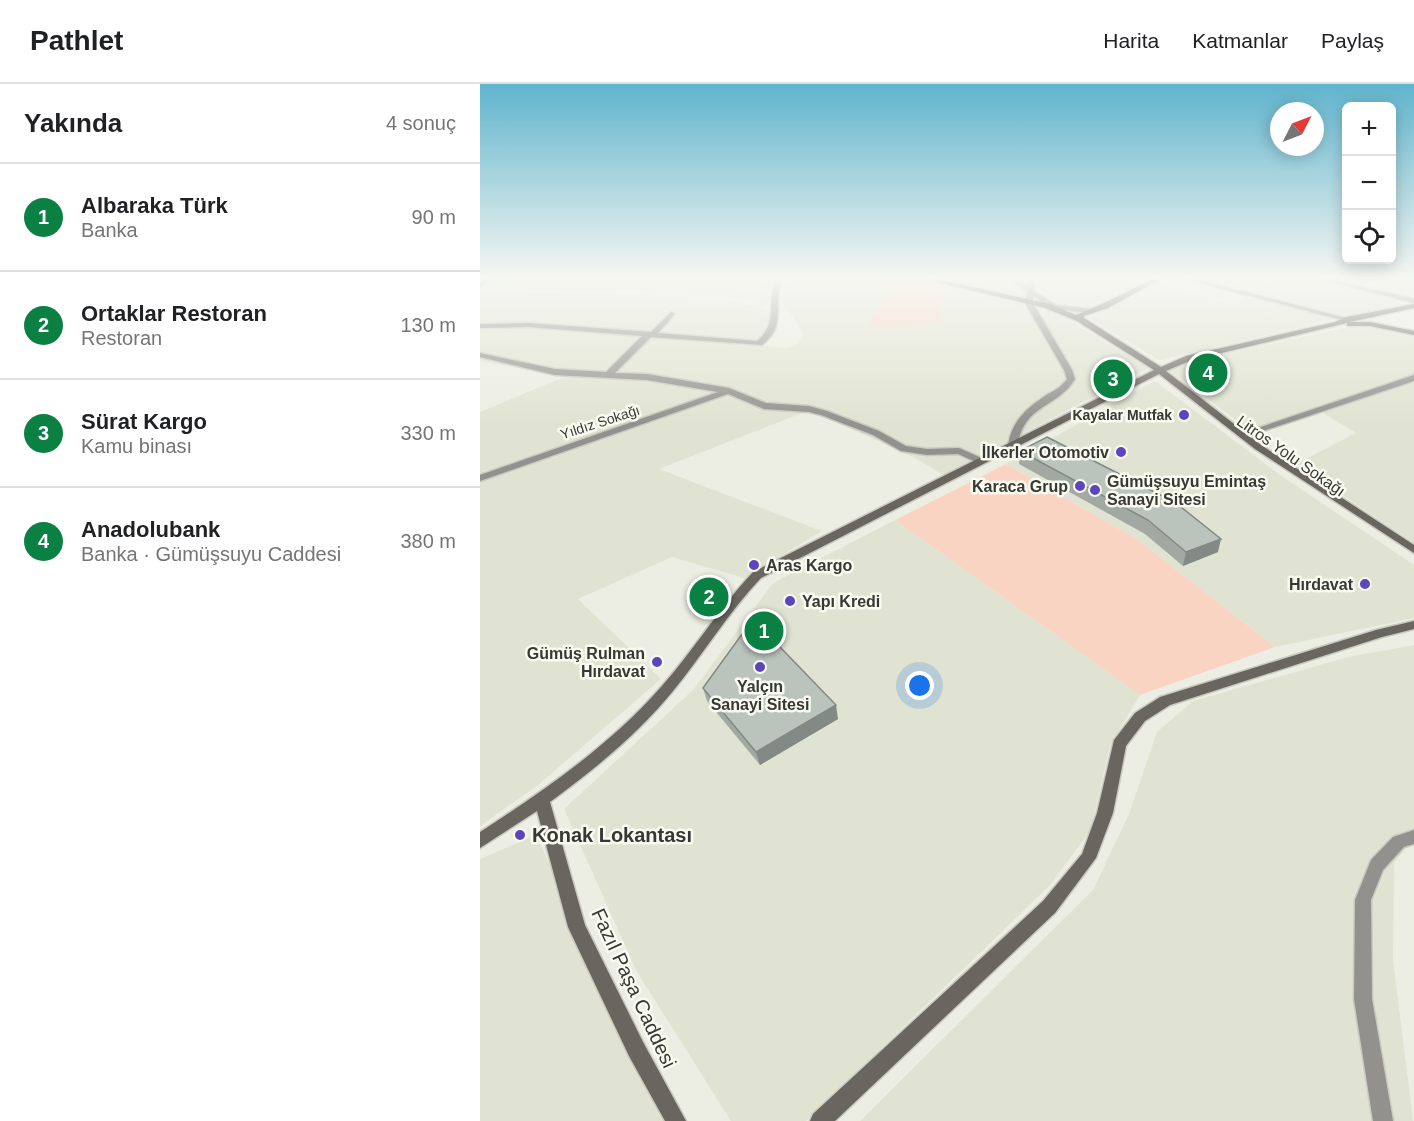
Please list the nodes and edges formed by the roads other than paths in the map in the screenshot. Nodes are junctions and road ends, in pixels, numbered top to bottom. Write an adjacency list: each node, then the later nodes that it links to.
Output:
1 (561, 327): 10 (street)
2 (657, 327): 10 (street)
3 (774, 327): 10 (street)
4 (1048, 327): 18 (street)
5 (1093, 327): 13 (main road, Litros Yolu Sokağı)
6 (1321, 327): 11 (main road)
7 (1336, 327): 11 (main road)
8 (1382, 327): 9 (main road)
9 (1414, 332)
10 (651, 334): 14 (street)
11 (1281, 336): 13 (main road)
12 (480, 355): 14 (street)
13 (1160, 370): 17 (main road, Litros Yolu Sokağı); 18 (main road)
14 (608, 375): 16 (street)
15 (1414, 378): 17 (street)
16 (729, 391): 19 (street); 20 (street, Yıldız Sokağı)
17 (1239, 436): 21 (main road, Litros Yolu Sokağı); 22 (main road, Litros Yolu Sokağı)
18 (1013, 444): 19 (main road)
19 (981, 461): 24 (main road)
20 (480, 478)
21 (1414, 550)
22 (1414, 556)
23 (1414, 625): 28 (main road)
24 (542, 800): 26 (main road); 27 (main road, Fazıl Paşa Caddesi)
25 (1414, 837): 29 (street)
26 (480, 841)
27 (676, 1121)
28 (820, 1121)
29 (1383, 1121)

